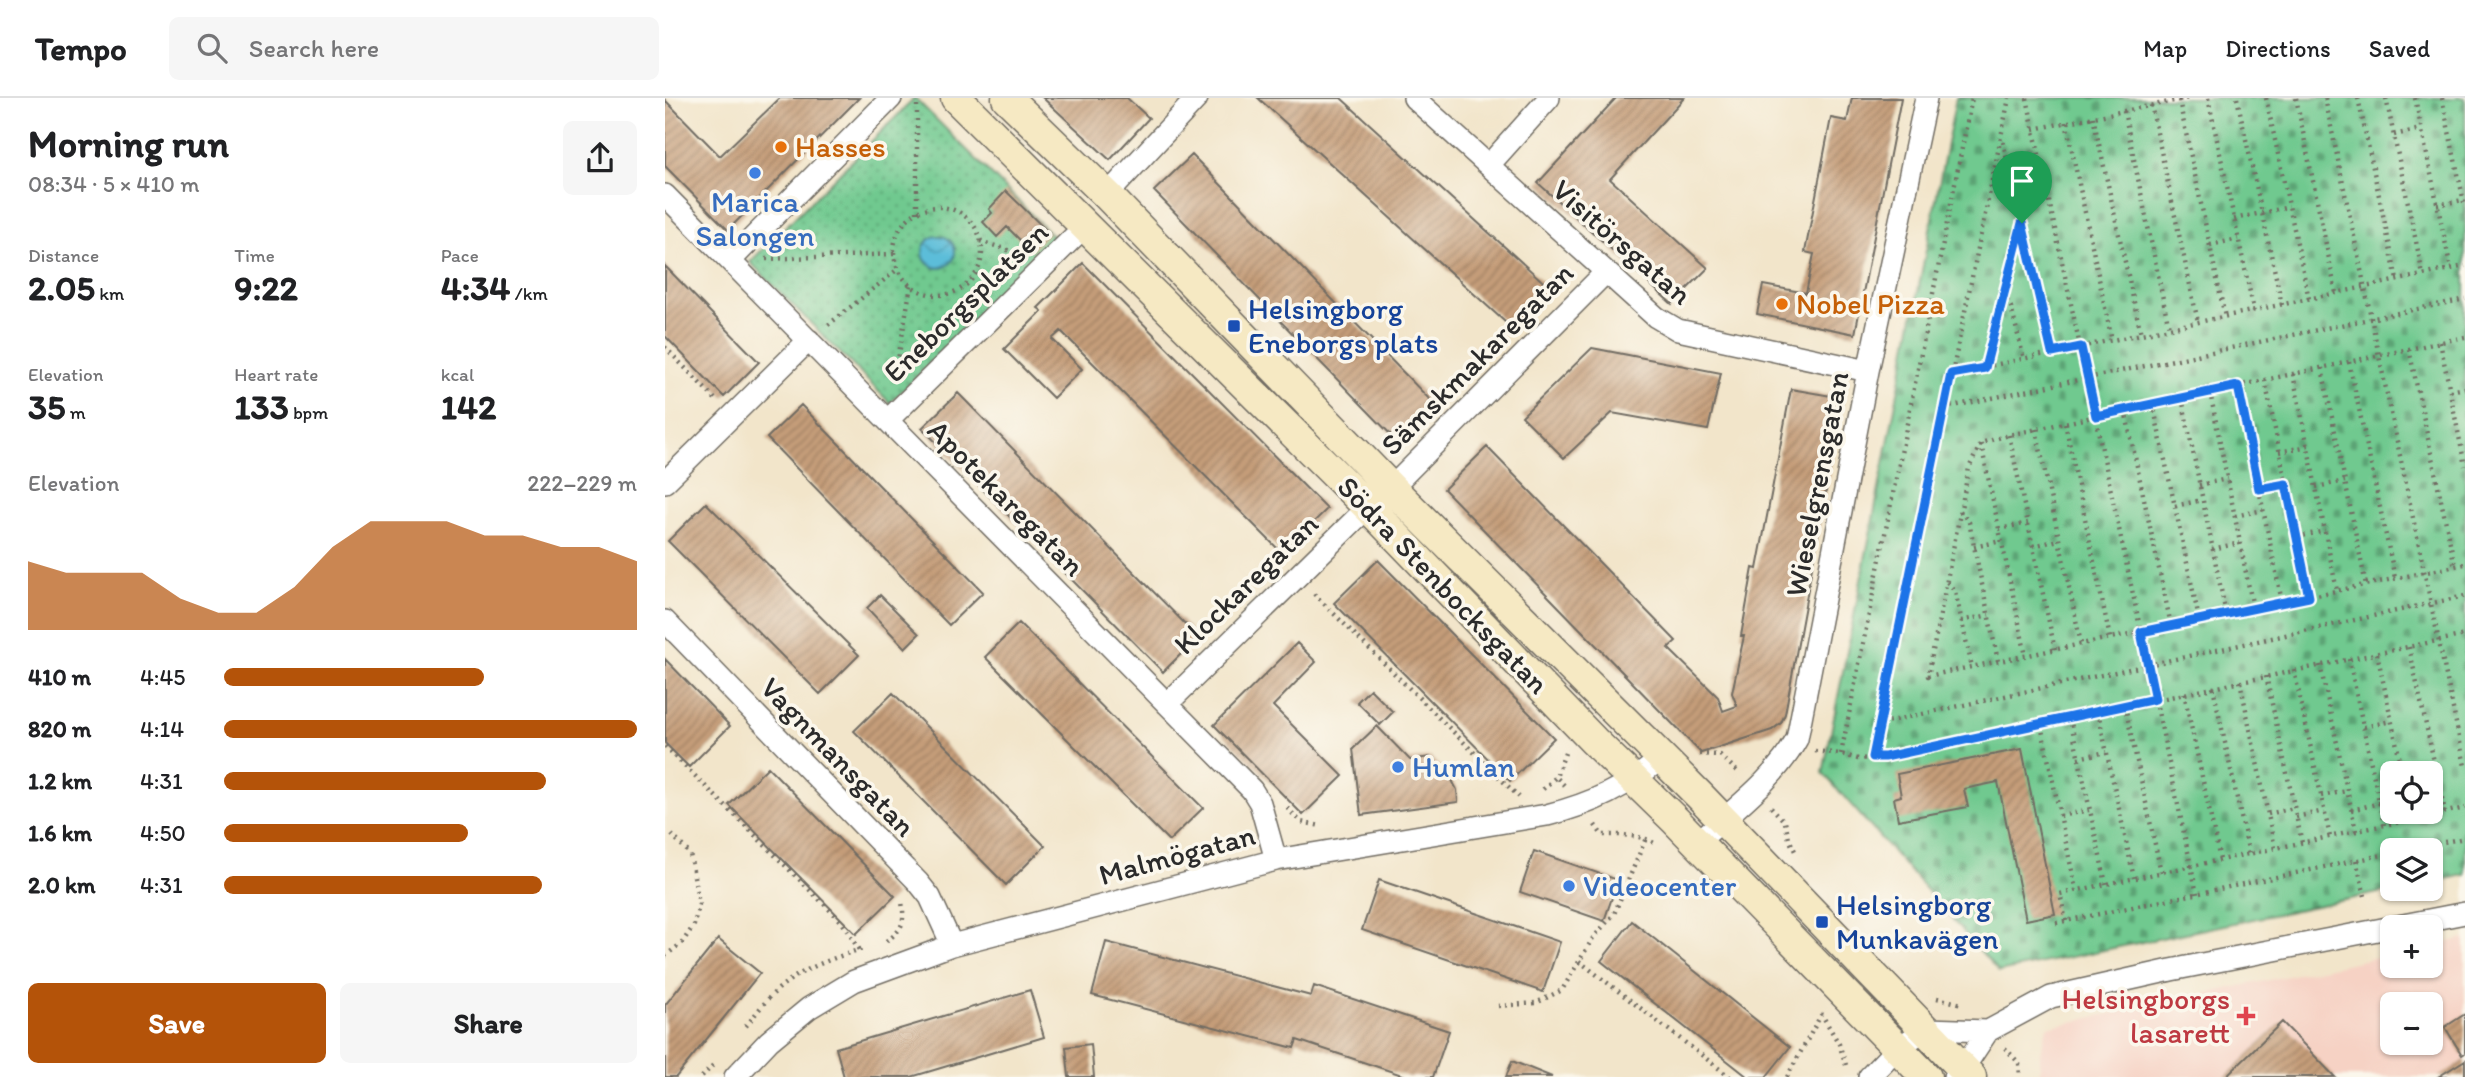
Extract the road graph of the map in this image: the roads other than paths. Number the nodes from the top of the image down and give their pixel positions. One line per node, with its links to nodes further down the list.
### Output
1 (891, 98): 12 (street)
2 (956, 98): 11 (main road, Södra Stenbocksgatan)
3 (1007, 98): 10 (main road, Södra Stenbocksgatan)
4 (1197, 98): 10 (street)
5 (1414, 98): 8 (street, Visitörsgatan)
6 (1549, 98): 8 (street)
7 (1926, 98): 15 (street, Wieselgrensgatan)
8 (1489, 164): 13 (street, Visitörsgatan)
9 (665, 195): 12 (street, Apotekaregatan)
10 (1107, 195): 18 (main road, Södra Stenbocksgatan)
11 (1085, 226): 16 (street, Eneborgsplatsen); 19 (main road, Södra Stenbocksgatan)
12 (731, 260): 14 (street, Apotekaregatan)
13 (1606, 272): 15 (street, Visitörsgatan); 18 (street, Sämskmakaregatan)
14 (809, 340): 16 (street, Apotekaregatan); 17 (street)
15 (1868, 371): 24 (street, Wieselgrensgatan)
16 (888, 420): 21 (street, Apotekaregatan)
17 (665, 482)
18 (1391, 488): 22 (main road, Södra Stenbocksgatan)
19 (1367, 507): 21 (street, Klockaregatan); 23 (main road, Södra Stenbocksgatan)
20 (665, 621): 28 (street, Vagnmansgatan)
21 (1167, 704): 26 (street, Apotekaregatan)
22 (1662, 758): 23 (street, Malmögatan); 24 (main road, Södra Stenbocksgatan)
23 (1634, 780): 25 (main road, Södra Stenbocksgatan); 26 (street, Malmögatan)
24 (1722, 820): 25 (street, Wieselgrensgatan); 29 (main road, Södra Stenbocksgatan)
25 (1697, 843): 31 (main road, Södra Stenbocksgatan)
26 (1276, 860): 28 (street, Malmögatan)
27 (2465, 913): 30 (street)
28 (952, 945): 33 (street, Malmögatan)
29 (1927, 1029): 30 (street); 31 (street); 32 (main road, Södra Stenbocksgatan)
30 (1988, 1031): 32 (street)
31 (1898, 1048): 34 (street); 35 (main road, Södra Stenbocksgatan)
32 (1963, 1074)
33 (735, 1077)
34 (1869, 1077)
35 (1926, 1077)

